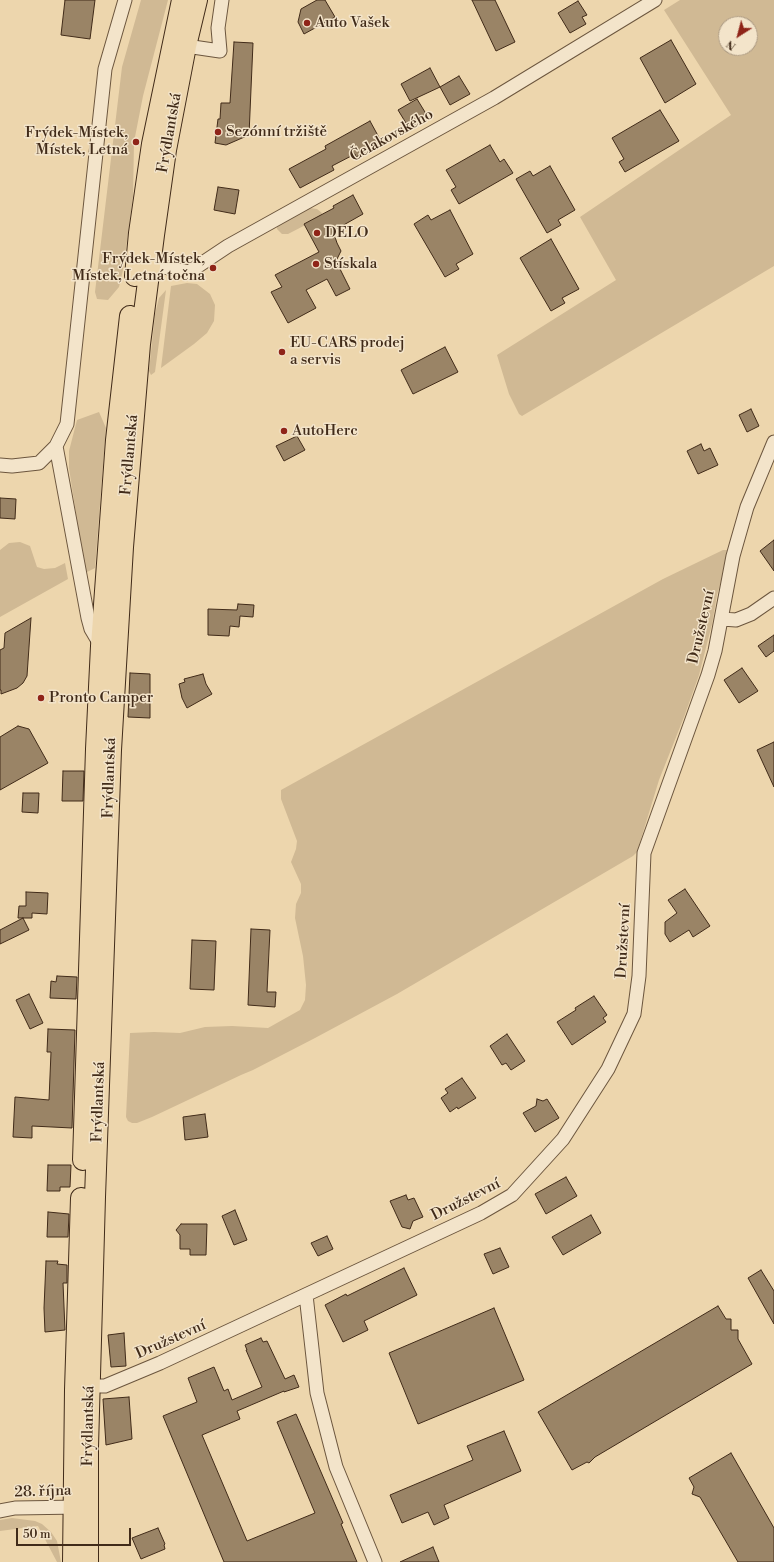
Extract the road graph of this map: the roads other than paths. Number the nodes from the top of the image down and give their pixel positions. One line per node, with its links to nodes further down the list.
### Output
1 (125, 0): 9 (street)
2 (182, 0): 7 (main road, Frýdlantská)
3 (197, 0): 6 (main road, Frýdlantská)
4 (222, 0): 6 (street)
5 (655, 0): 7 (street, Čelakovského)
6 (186, 46): 7 (main road, Frýdlantská)
7 (144, 263): 13 (main road, Frýdlantská); 15 (main road, Frýdlantská)
8 (774, 442): 12 (street, Družstevní)
9 (56, 446): 10 (street); 13 (street)
10 (0, 464)
11 (774, 598): 12 (street)
12 (722, 619): 14 (street, Družstevní)
13 (101, 646): 16 (main road, Frýdlantská)
14 (306, 1295): 15 (street, Družstevní); 20 (street)
15 (90, 1386): 16 (main road, Frýdlantská)
16 (81, 1507): 17 (street, 28. října); 18 (main road, Frýdlantská); 19 (main road, Frýdlantská)
17 (0, 1511)
18 (72, 1562)
19 (88, 1562)
20 (375, 1562)

